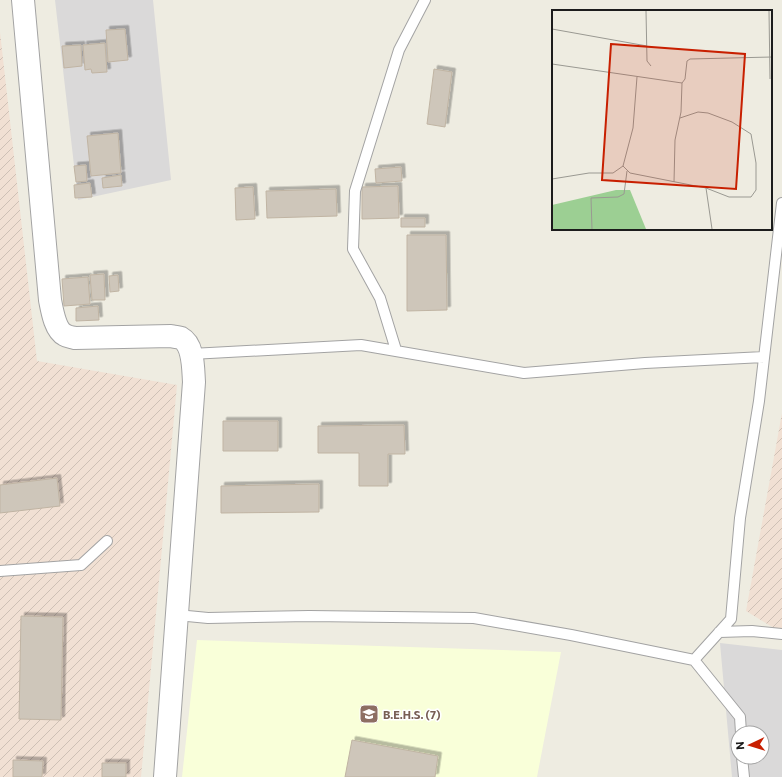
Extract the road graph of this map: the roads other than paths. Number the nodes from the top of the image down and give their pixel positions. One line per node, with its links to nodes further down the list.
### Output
1 (23, 0): 5 (street)
2 (425, 0): 4 (lane)
3 (782, 203): 6 (lane)
4 (396, 350): 5 (lane); 6 (lane)
5 (191, 354): 9 (street)
6 (764, 357): 10 (lane)
7 (107, 541): 8 (lane)
8 (0, 571)
9 (177, 616): 12 (lane); 15 (street)
10 (719, 632): 11 (lane); 12 (lane)
11 (782, 634)
12 (694, 660): 13 (lane)
13 (740, 725)
14 (743, 765): 16 (lane)
15 (165, 777)
16 (744, 777)

